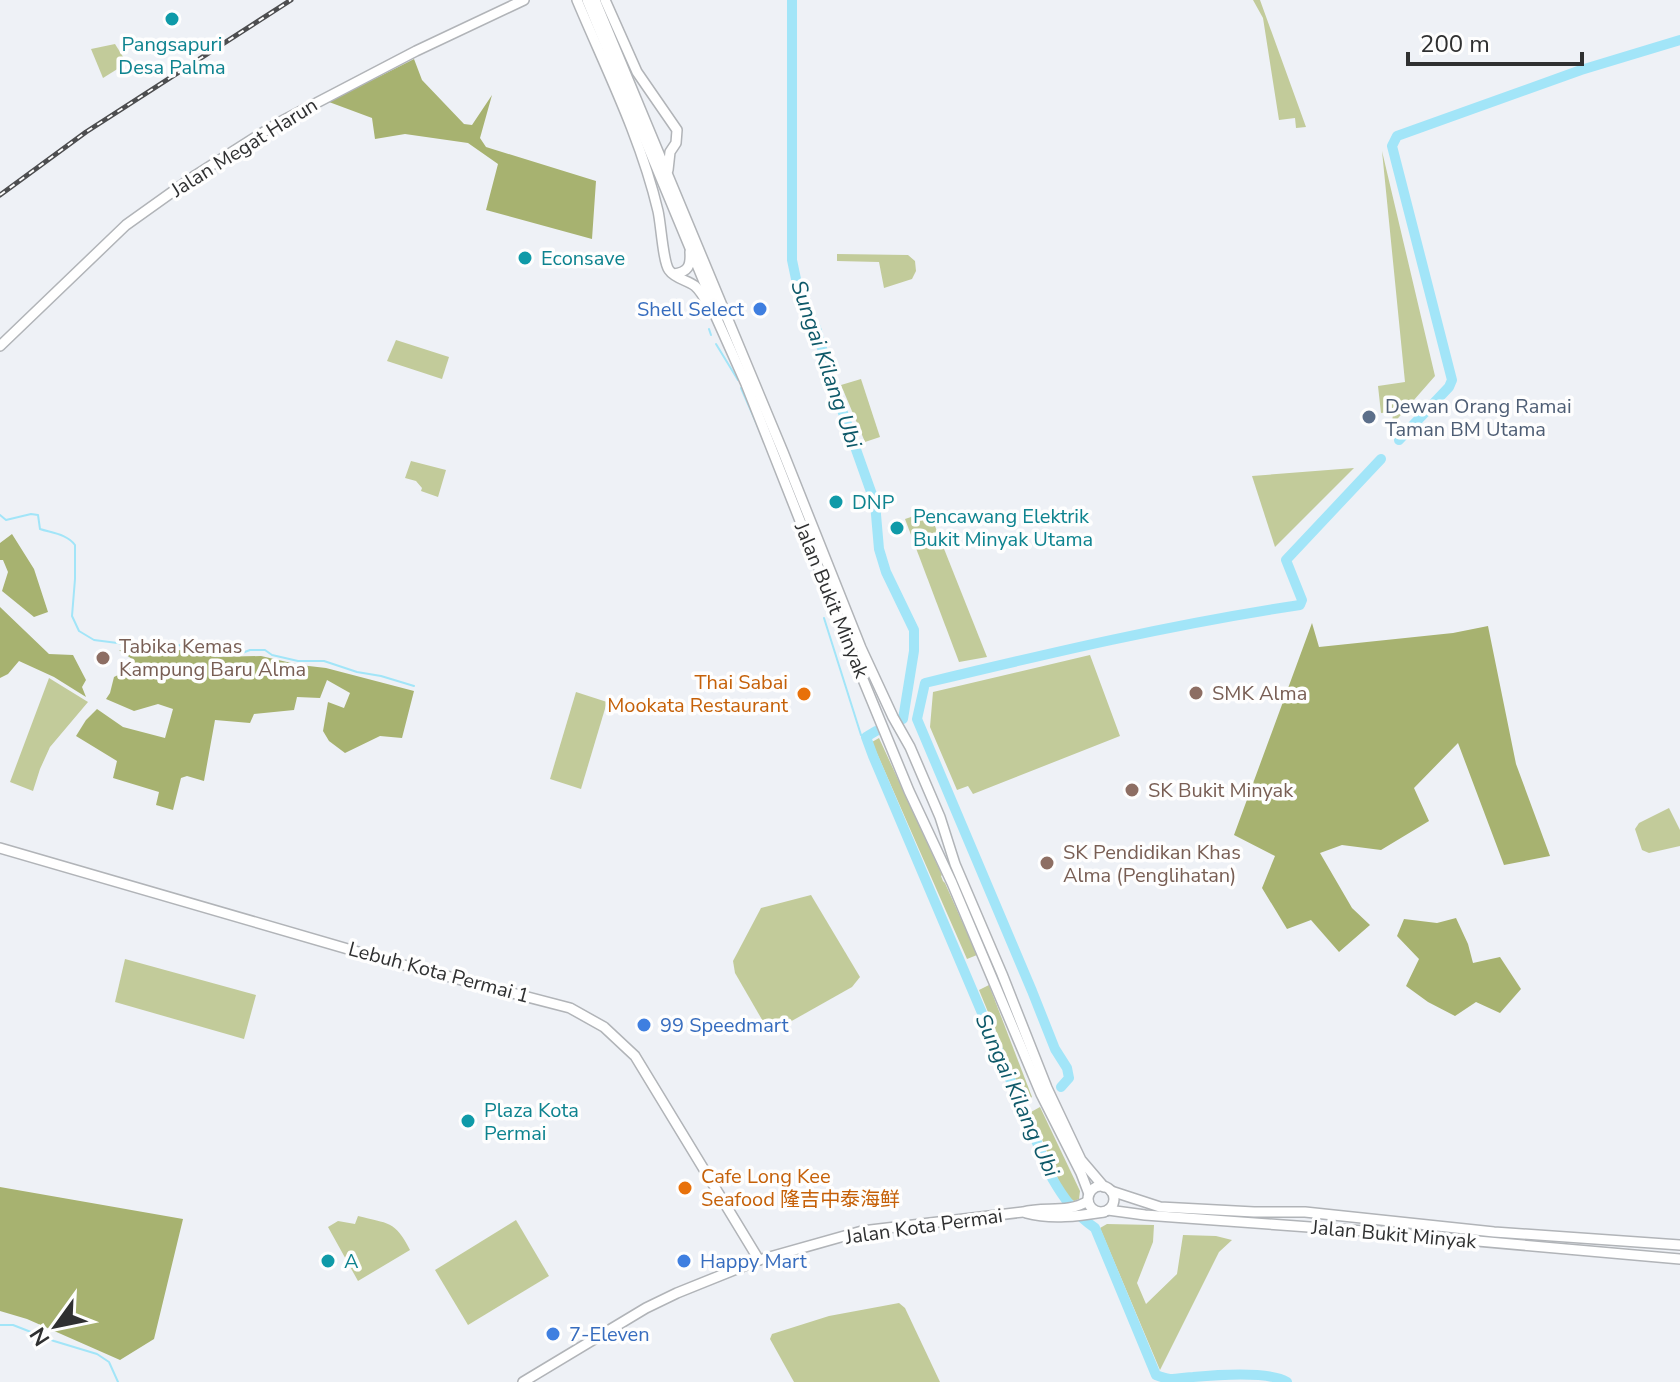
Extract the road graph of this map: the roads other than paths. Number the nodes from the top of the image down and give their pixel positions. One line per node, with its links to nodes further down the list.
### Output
1 (524, 0): 12 (main road, Jalan Megat Harun)
2 (577, 0): 10 (main road)
3 (587, 0): 6 (main road, Jalan Bukit Minyak)
4 (595, 0): 6 (main road, Jalan Bukit Minyak)
5 (605, 0): 7 (main road)
6 (642, 120): 7 (main road); 8 (main road, Jalan Bukit Minyak); 9 (main road, Jalan Bukit Minyak)
7 (678, 136): 8 (main road)
8 (668, 174): 13 (main road, Jalan Bukit Minyak)
9 (690, 247): 10 (main road); 11 (main road, Jalan Bukit Minyak)
10 (674, 274): 11 (main road)
11 (716, 317): 14 (main road, Jalan Bukit Minyak)
12 (0, 346)
13 (893, 717): 14 (main road); 16 (main road, Jalan Bukit Minyak)
14 (881, 721): 15 (main road, Jalan Bukit Minyak)
15 (925, 824): 16 (main road); 19 (main road, Jalan Bukit Minyak)
16 (945, 836): 18 (main road, Jalan Bukit Minyak)
17 (0, 848): 23 (main road, Lebuh Kota Permai 1)
18 (1107, 1189): 19 (main road); 20 (main road); 21 (main road, Jalan Bukit Minyak)
19 (1086, 1204): 20 (main road, Jalan Kota Permai); 23 (main road, Jalan Kota Permai)
20 (1106, 1211): 22 (main road, Jalan Bukit Minyak)
21 (1680, 1245)
22 (1680, 1259)
23 (759, 1260): 24 (main road, Jalan Kota Permai)
24 (523, 1382)

